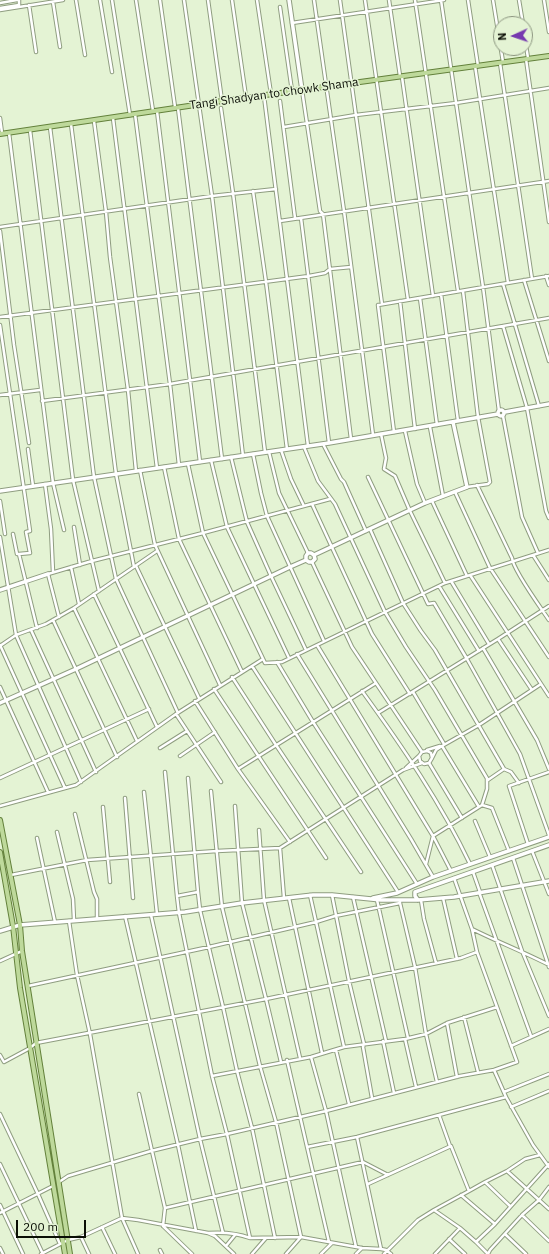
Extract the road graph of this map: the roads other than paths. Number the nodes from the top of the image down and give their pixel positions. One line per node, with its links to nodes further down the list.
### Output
1 (63, 0): 24 (street)
2 (76, 0): 39 (street)
3 (100, 0): 46 (street)
4 (112, 0): 71 (street)
5 (136, 0): 69 (street)
6 (160, 0): 66 (street)
7 (184, 0): 64 (street)
8 (208, 0): 61 (street)
9 (232, 0): 59 (street)
10 (257, 0): 56 (street)
11 (289, 0): 35 (main road)
12 (314, 0): 34 (street)
13 (340, 0): 32 (street)
14 (365, 0): 31 (street)
15 (390, 0): 29 (street)
16 (415, 0): 26 (street)
17 (441, 0): 18 (street); 26 (street); 45 (street)
18 (444, 0)
19 (468, 0): 44 (street)
20 (493, 0): 43 (street)
21 (519, 0): 33 (street)
22 (544, 0): 36 (street)
23 (18, 1): 25 (street); 27 (street); 30 (street)
24 (53, 2): 27 (street); 37 (street)
25 (0, 3)
26 (415, 4): 29 (street); 47 (street)
27 (27, 5): 30 (street); 38 (street)
28 (280, 6): 55 (street)
29 (391, 8): 31 (street); 48 (street)
30 (0, 9)
31 (367, 12): 32 (street); 49 (street)
32 (342, 15): 34 (street); 50 (street)
33 (522, 16)
34 (317, 19): 35 (street); 51 (street)
35 (292, 23): 53 (main road)
36 (549, 32)
37 (60, 47)
38 (36, 52)
39 (85, 55)
40 (527, 56): 42 (street)
41 (549, 56): 42 (main road, Tangi Shadyan to Chowk Shama)
42 (527, 59): 43 (main road, Tangi Shadyan to Chowk Shama); 54 (street)
43 (502, 62): 44 (main road, Tangi Shadyan to Chowk Shama); 57 (street)
44 (477, 66): 45 (main road, Tangi Shadyan to Chowk Shama); 60 (street)
45 (451, 69): 47 (main road, Tangi Shadyan to Chowk Shama); 63 (street)
46 (112, 72)
47 (426, 73): 48 (main road, Tangi Shadyan to Chowk Shama); 65 (street)
48 (401, 77): 49 (main road, Tangi Shadyan to Chowk Shama); 68 (street)
49 (377, 80): 50 (main road, Tangi Shadyan to Chowk Shama); 70 (street)
50 (352, 83): 51 (main road, Tangi Shadyan to Chowk Shama); 72 (street)
51 (327, 87): 53 (main road, Tangi Shadyan to Chowk Shama); 75 (street)
52 (549, 88): 54 (street)
53 (302, 90): 55 (main road, Tangi Shadyan to Chowk Shama); 78 (street)
54 (530, 90): 57 (street); 85 (street)
55 (292, 91): 56 (main road, Tangi Shadyan to Chowk Shama)
56 (272, 94): 58 (main road, Tangi Shadyan to Chowk Shama)
57 (505, 94): 60 (street); 86 (street)
58 (264, 95): 59 (main road, Tangi Shadyan to Chowk Shama); 87 (street)
59 (246, 98): 61 (main road, Tangi Shadyan to Chowk Shama)
60 (480, 100): 63 (street); 88 (street)
61 (222, 101): 64 (main road, Tangi Shadyan to Chowk Shama)
62 (280, 101): 80 (street)
63 (456, 103): 65 (street); 90 (street)
64 (200, 104): 66 (main road, Tangi Shadyan to Chowk Shama); 92 (street)
65 (431, 106): 68 (street); 93 (street)
66 (177, 108): 69 (main road, Tangi Shadyan to Chowk Shama); 94 (street)
67 (221, 108): 91 (street)
68 (407, 108): 70 (street); 95 (street)
69 (155, 111): 71 (main road, Tangi Shadyan to Chowk Shama); 96 (street)
70 (381, 113): 72 (street); 97 (street)
71 (132, 114): 73 (main road, Tangi Shadyan to Chowk Shama); 98 (street)
72 (356, 115): 75 (street); 99 (street)
73 (113, 117): 76 (main road, Tangi Shadyan to Chowk Shama); 100 (street)
74 (0, 118): 83 (street)
75 (331, 119): 78 (street); 101 (street)
76 (94, 120): 77 (main road, Tangi Shadyan to Chowk Shama); 102 (street)
77 (71, 123): 79 (main road, Tangi Shadyan to Chowk Shama); 104 (street)
78 (308, 123): 80 (street); 103 (street)
79 (50, 126): 81 (main road, Tangi Shadyan to Chowk Shama); 105 (street)
80 (284, 127): 106 (street)
81 (30, 129): 82 (main road, Tangi Shadyan to Chowk Shama); 108 (street)
82 (9, 132): 83 (main road, Tangi Shadyan to Chowk Shama); 111 (street)
83 (1, 134)
84 (549, 181): 85 (street)
85 (543, 182): 86 (street); 110 (street)
86 (518, 185): 88 (street); 119 (street)
87 (276, 189): 89 (street); 109 (street)
88 (494, 189): 90 (street); 122 (street)
89 (253, 191): 91 (street); 121 (street)
90 (469, 192): 93 (street); 126 (street)
91 (233, 193): 92 (street); 124 (street)
92 (212, 196): 94 (street); 127 (street)
93 (444, 196): 95 (street); 129 (street)
94 (190, 200): 96 (street); 128 (street)
95 (419, 200): 97 (street); 134 (street)
96 (168, 203): 98 (street); 131 (street)
97 (394, 204): 99 (street); 137 (street)
98 (146, 206): 100 (street); 133 (street)
99 (369, 208): 101 (street); 140 (street)
100 (124, 209): 102 (street); 136 (street)
101 (344, 211): 103 (street); 114 (street)
102 (106, 212): 104 (street); 139 (street)
103 (323, 214): 107 (street); 115 (street)
104 (83, 215): 105 (street); 141 (street)
105 (62, 218): 108 (street); 142 (street)
106 (295, 218): 107 (street); 109 (street)
107 (301, 218): 116 (street)
108 (41, 221): 111 (street); 143 (street)
109 (280, 221): 118 (street)
110 (549, 222)
111 (20, 224): 112 (street); 144 (street)
112 (0, 226)
113 (0, 231): 145 (street)
114 (351, 267): 115 (street); 158 (street)
115 (330, 269): 116 (street); 159 (street)
116 (309, 276): 118 (street); 160 (street)
117 (548, 276): 119 (street); 125 (street)
118 (287, 279): 121 (street); 162 (street)
119 (532, 279): 120 (street)
120 (524, 280): 122 (street); 148 (street)
121 (266, 282): 124 (street); 163 (street)
122 (508, 283): 123 (street)
123 (504, 284): 126 (street); 149 (street)
124 (245, 285): 127 (street); 164 (street)
125 (549, 285)
126 (484, 287): 130 (street); 152 (street)
127 (223, 288): 128 (street); 165 (street)
128 (201, 291): 131 (street); 166 (street)
129 (458, 291): 130 (street); 132 (street)
130 (462, 291): 153 (street)
131 (180, 293): 133 (street); 167 (street)
132 (441, 294): 134 (street); 154 (street)
133 (158, 296): 136 (street); 168 (street)
134 (433, 296): 135 (street)
135 (420, 298): 137 (street); 155 (street)
136 (137, 299): 139 (street); 169 (street)
137 (408, 300): 138 (street)
138 (400, 301): 140 (street); 156 (street)
139 (116, 302): 141 (street); 171 (street)
140 (382, 304): 157 (street)
141 (94, 305): 142 (street); 174 (street)
142 (73, 308): 143 (street); 176 (street)
143 (52, 310): 144 (street); 177 (street)
144 (31, 313): 145 (street); 170 (street)
145 (11, 316): 146 (street); 172 (street)
146 (0, 317)
147 (549, 318): 148 (street)
148 (536, 320): 149 (street); 161 (street)
149 (515, 324): 151 (street); 180 (street)
150 (0, 325): 173 (street)
151 (503, 326): 152 (street); 181 (street)
152 (489, 329): 153 (street); 182 (street)
153 (468, 333): 154 (street); 184 (street)
154 (447, 337): 155 (street); 185 (street)
155 (426, 340): 156 (street); 186 (street)
156 (405, 344): 157 (street); 188 (street)
157 (383, 348): 158 (street); 190 (street)
158 (361, 351): 159 (street); 192 (street)
159 (340, 355): 160 (street); 193 (street)
160 (318, 359): 162 (street); 195 (street)
161 (549, 361)
162 (297, 362): 163 (street); 197 (street)
163 (276, 366): 164 (street); 199 (street)
164 (255, 370): 165 (street); 201 (street)
165 (234, 373): 166 (street); 203 (street)
166 (212, 377): 167 (street); 205 (street)
167 (190, 381): 168 (street); 207 (street)
168 (170, 384): 169 (street); 209 (street)
169 (148, 387): 171 (street); 211 (street)
170 (40, 390): 172 (street); 178 (street)
171 (128, 390): 174 (street); 212 (street)
172 (22, 392): 173 (street); 194 (street)
173 (11, 393): 175 (street); 221 (street)
174 (105, 393): 176 (street); 213 (street)
175 (0, 395)
176 (84, 396): 177 (street); 214 (street)
177 (63, 398): 178 (street); 216 (street)
178 (42, 401): 217 (street)
179 (549, 404): 180 (main road)
180 (539, 406): 181 (main road)
181 (527, 408): 183 (main road); 235 (street)
182 (499, 412): 183 (main road); 184 (main road)
183 (504, 414): 254 (street)
184 (478, 417): 185 (main road); 219 (street)
185 (455, 422): 186 (main road); 222 (main road)
186 (437, 426): 187 (main road)
187 (430, 427): 188 (main road); 225 (street)
188 (415, 429): 189 (main road)
189 (405, 431): 190 (main road); 229 (street)
190 (394, 433): 191 (main road)
191 (381, 434): 192 (main road); 233 (street)
192 (373, 435): 193 (main road)
193 (351, 439): 195 (main road)
194 (29, 442)
195 (329, 443): 196 (main road)
196 (323, 444): 197 (main road); 241 (street)
197 (306, 446): 199 (main road); 226 (street)
198 (28, 449): 220 (street)
199 (287, 449): 200 (main road)
200 (281, 450): 201 (main road); 231 (street)
201 (267, 452): 202 (main road); 232 (street)
202 (253, 454): 203 (main road); 234 (street)
203 (244, 456): 204 (main road)
204 (231, 457): 205 (main road); 237 (street)
205 (222, 459): 206 (main road)
206 (211, 460): 207 (main road); 239 (street)
207 (200, 462): 208 (main road)
208 (188, 464): 209 (main road); 242 (street)
209 (178, 465): 210 (main road)
210 (164, 467): 211 (main road); 247 (street)
211 (157, 468): 212 (main road)
212 (138, 471): 213 (main road); 248 (street)
213 (116, 474): 214 (main road); 251 (street)
214 (94, 477): 216 (main road); 258 (street)
215 (368, 477): 236 (street)
216 (74, 480): 217 (main road); 260 (street)
217 (53, 483): 218 (main road); 240 (street)
218 (45, 484): 220 (main road); 268 (street)
219 (477, 485): 222 (street); 262 (street)
220 (32, 486): 221 (main road)
221 (23, 487): 223 (main road); 255 (street)
222 (467, 487): 224 (main road)
223 (0, 491)
224 (455, 492): 225 (main road); 267 (street)
225 (443, 496): 228 (main road)
226 (330, 499): 230 (street); 246 (street)
227 (0, 501): 243 (street)
228 (432, 501): 229 (main road); 272 (street)
229 (425, 503): 233 (main road)
230 (312, 504): 231 (street); 249 (street)
231 (304, 506): 232 (street)
232 (288, 510): 234 (street); 253 (street)
233 (410, 511): 236 (main road); 277 (street)
234 (267, 516): 237 (street); 266 (street)
235 (549, 518)
236 (388, 521): 241 (main road); 283 (street)
237 (247, 522): 239 (street); 271 (street)
238 (74, 527): 263 (street)
239 (227, 527): 242 (street); 278 (street)
240 (64, 530)
241 (368, 530): 246 (main road); 286 (street)
242 (203, 533): 247 (street); 285 (street)
243 (6, 534)
244 (13, 534): 255 (street)
245 (0, 537): 280 (street)
246 (351, 538): 249 (main road); 292 (street)
247 (179, 539): 248 (street); 288 (street)
248 (155, 545): 251 (street); 252 (street)
249 (331, 547): 256 (main road); 297 (street)
250 (549, 550): 254 (street)
251 (131, 551): 258 (street); 264 (street)
252 (157, 551): 264 (street); 293 (street)
253 (308, 553): 256 (main road); 259 (main road)
254 (538, 553): 257 (street)
255 (20, 554): 275 (street)
256 (314, 555): 261 (main road)
257 (533, 555): 262 (street); 274 (street)
258 (111, 556): 260 (street); 273 (street)
259 (306, 560): 261 (main road); 266 (main road)
260 (92, 561): 263 (street); 282 (street)
261 (312, 562): 302 (street)
262 (513, 562): 267 (street); 291 (street)
263 (80, 564): 265 (street)
264 (135, 566): 273 (street); 299 (street)
265 (71, 567): 268 (street); 287 (street)
266 (290, 567): 271 (main road); 307 (street)
267 (490, 568): 270 (street); 298 (street)
268 (54, 572): 269 (street)
269 (48, 574): 275 (main road); 294 (street)
270 (470, 575): 272 (street); 303 (street)
271 (271, 576): 278 (main road); 313 (street)
272 (467, 576): 276 (street)
273 (116, 579): 282 (street); 305 (street)
274 (549, 580)
275 (25, 581): 280 (main road); 300 (street)
276 (451, 581): 277 (street); 308 (street)
277 (445, 583): 279 (street)
278 (254, 584): 285 (main road); 318 (street)
279 (439, 586): 283 (street); 314 (street)
280 (8, 587): 281 (main road); 304 (street)
281 (0, 590)
282 (99, 591): 284 (street)
283 (423, 593): 286 (street); 320 (street)
284 (94, 594): 287 (street); 311 (street)
285 (232, 595): 288 (main road); 319 (street)
286 (403, 603): 292 (street); 324 (street)
287 (79, 604): 290 (street)
288 (210, 604): 293 (main road); 325 (street)
289 (549, 606): 291 (street)
290 (74, 608): 294 (street); 317 (street)
291 (542, 610): 296 (street); 298 (street)
292 (385, 612): 297 (street); 328 (street)
293 (188, 615): 299 (main road); 331 (street)
294 (59, 617): 295 (street)
295 (53, 620): 300 (street); 323 (street)
296 (549, 620)
297 (366, 621): 302 (street); 339 (street)
298 (525, 622): 303 (street); 316 (street)
299 (164, 626): 305 (main road); 341 (street)
300 (37, 628): 301 (street)
301 (31, 630): 304 (street); 327 (street)
302 (345, 632): 307 (street); 329 (street)
303 (507, 633): 306 (street); 330 (street)
304 (16, 635): 310 (street); 332 (street)
305 (142, 637): 311 (main road); 350 (street)
306 (498, 639): 308 (street); 335 (street)
307 (324, 641): 309 (street)
308 (489, 644): 312 (street)
309 (317, 645): 313 (street); 342 (street)
310 (0, 646): 338 (street)
311 (119, 648): 317 (main road); 348 (street)
312 (483, 648): 314 (street); 345 (street)
313 (306, 650): 315 (street)
314 (479, 651): 320 (street)
315 (297, 654): 318 (street); 349 (street)
316 (549, 657)
317 (97, 658): 323 (main road); 353 (street)
318 (289, 658): 321 (street)
319 (263, 659): 321 (street); 322 (street)
320 (467, 659): 324 (street); 352 (street)
321 (276, 662): 354 (street)
322 (252, 666): 325 (street); 360 (street)
323 (76, 669): 327 (main road); 357 (street)
324 (448, 671): 328 (street); 355 (street)
325 (242, 672): 326 (street)
326 (232, 677): 331 (street); 365 (street)
327 (54, 679): 332 (main road); 362 (street)
328 (429, 682): 337 (street); 361 (street)
329 (376, 683): 336 (street); 347 (street)
330 (541, 684): 335 (street); 340 (street)
331 (220, 685): 334 (street)
332 (38, 686): 338 (main road); 367 (street)
333 (0, 687): 343 (street)
334 (214, 689): 341 (street); 375 (street)
335 (532, 690): 345 (street)
336 (362, 691): 342 (street); 351 (street)
337 (413, 692): 339 (street); 366 (street)
338 (22, 694): 343 (main road); 371 (street)
339 (410, 694): 347 (street)
340 (549, 696)
341 (199, 698): 344 (street)
342 (350, 699): 349 (street); 388 (street)
343 (6, 700): 346 (main road); 377 (street)
344 (195, 701): 350 (street); 359 (street)
345 (514, 702): 352 (street); 385 (street)
346 (0, 703)
347 (391, 705): 351 (street); 370 (street)
348 (149, 709): 353 (street); 356 (street)
349 (332, 710): 354 (street); 396 (street)
350 (177, 713): 356 (street); 358 (street)
351 (378, 713): 378 (street)
352 (497, 713): 355 (street); 392 (street)
353 (127, 720): 357 (street); 363 (street)
354 (313, 722): 360 (street); 401 (street)
355 (479, 725): 361 (street); 383 (street)
356 (157, 727): 363 (street)
357 (104, 730): 362 (street); 374 (street)
358 (187, 731): 364 (street); 368 (street)
359 (215, 732): 364 (street); 382 (street)
360 (295, 733): 365 (street); 407 (street)
361 (461, 735): 366 (street); 391 (street)
362 (82, 741): 367 (street); 386 (street)
363 (137, 741): 374 (street)
364 (196, 745): 372 (street); 394 (street)
365 (276, 745): 375 (street); 410 (street)
366 (443, 745): 369 (street); 376 (street); 405 (street)
367 (66, 748): 371 (street); 393 (street)
368 (160, 748)
369 (426, 751): 370 (street); 376 (street)
370 (422, 752): 373 (street)
371 (50, 755): 377 (street); 397 (street)
372 (180, 756)
373 (419, 756): 378 (street); 379 (street)
374 (117, 757): 386 (street)
375 (257, 757): 382 (street); 415 (street)
376 (432, 758): 380 (street)
377 (34, 762): 389 (street); 400 (street)
378 (412, 762): 381 (street); 384 (street)
379 (422, 763): 380 (street); 381 (street)
380 (429, 763): 409 (street)
381 (414, 765): 384 (street); 413 (street)
382 (238, 768): 420 (street)
383 (504, 769): 391 (street); 395 (street)
384 (403, 770): 388 (street)
385 (549, 770): 392 (street)
386 (96, 772): 393 (street)
387 (165, 772): 431 (street)
388 (396, 775): 396 (street); 417 (street)
389 (0, 778)
390 (188, 778): 430 (street)
391 (488, 779): 405 (street)
392 (529, 780): 395 (street); 418 (street)
393 (81, 782): 397 (street)
394 (221, 782)
395 (519, 783): 421 (street)
396 (379, 786): 401 (street); 439 (street)
397 (65, 788): 400 (street)
398 (211, 791): 426 (street)
399 (144, 792): 432 (street)
400 (48, 793): 403 (street)
401 (361, 797): 407 (street); 452 (street)
402 (124, 798): 433 (street)
403 (0, 806)
404 (235, 806): 424 (street)
405 (481, 806): 409 (street); 427 (street)
406 (103, 807): 437 (street)
407 (343, 808): 410 (street); 456 (street)
408 (75, 814): 438 (street)
409 (462, 818): 413 (street)
410 (325, 819): 415 (street); 445 (street)
411 (0, 820): 447 (main road)
412 (475, 820): 434 (street)
413 (451, 826): 417 (street); 440 (street)
414 (259, 830): 425 (street)
415 (307, 830): 420 (street); 435 (street)
416 (57, 832): 441 (street)
417 (433, 836): 439 (street); 444 (street)
418 (549, 836): 421 (main road)
419 (37, 838): 443 (street)
420 (290, 842): 423 (street)
421 (528, 844): 427 (main road)
422 (549, 845): 428 (main road)
423 (280, 848): 425 (street); 466 (street)
424 (238, 850): 425 (street); 426 (street); 473 (street)
425 (260, 850): 470 (street)
426 (217, 851): 430 (street); 475 (street)
427 (509, 851): 434 (main road)
428 (532, 851): 436 (main road); 450 (street)
429 (0, 852): 488 (main road)
430 (195, 853): 431 (street); 455 (street)
431 (174, 854): 432 (street); 461 (street)
432 (151, 856): 433 (street); 479 (street)
433 (130, 857): 437 (street); 465 (street)
434 (490, 857): 440 (main road)
435 (326, 858)
436 (513, 858): 442 (main road); 453 (street)
437 (108, 859): 438 (street); 451 (street)
438 (87, 860): 441 (street); 483 (street)
439 (426, 864): 448 (street)
440 (470, 864): 444 (main road)
441 (65, 865): 443 (street); 484 (street)
442 (492, 865): 446 (main road); 454 (street)
443 (44, 869): 447 (street); 485 (street)
444 (451, 871): 448 (main road)
445 (361, 872)
446 (472, 872): 449 (main road); 457 (street)
447 (11, 875): 487 (main road)
448 (433, 877): 452 (main road)
449 (454, 878): 462 (street); 471 (main road)
450 (547, 881): 453 (main road); 458 (street)
451 (110, 882)
452 (417, 884): 456 (main road)
453 (523, 884): 454 (main road); 507 (street)
454 (500, 888): 457 (main road); 499 (street)
455 (198, 892): 461 (street); 476 (street)
456 (398, 892): 468 (main road)
457 (480, 892): 462 (main road); 494 (street)
458 (549, 894)
459 (310, 895): 460 (main road); 463 (main road); 486 (street)
460 (332, 895): 464 (main road); 482 (street)
461 (177, 896): 477 (street)
462 (460, 896): 467 (main road); 490 (street)
463 (289, 897): 466 (main road); 489 (street)
464 (352, 897): 468 (main road); 478 (street)
465 (134, 898)
466 (284, 898): 470 (main road)
467 (443, 898): 471 (main road); 503 (street)
468 (369, 899): 469 (main road)
469 (377, 899): 472 (main road); 474 (street)
470 (264, 900): 473 (main road); 492 (street)
471 (419, 900): 472 (main road); 506 (street)
472 (400, 902): 474 (street); 508 (street)
473 (242, 903): 475 (main road); 493 (street)
474 (378, 906): 478 (street); 509 (street)
475 (222, 907): 476 (main road); 495 (street)
476 (200, 910): 477 (main road); 496 (street)
477 (179, 912): 479 (main road); 498 (street)
478 (356, 912): 482 (street); 511 (street)
479 (157, 914): 480 (main road)
480 (151, 915): 481 (main road); 502 (street)
481 (125, 916): 483 (main road); 505 (street)
482 (335, 916): 486 (street); 512 (street)
483 (97, 918): 484 (main road)
484 (72, 921): 485 (main road); 510 (street)
485 (55, 922): 487 (main road)
486 (316, 922): 489 (street); 513 (street)
487 (20, 925): 488 (main road); 497 (main road)
488 (13, 926): 491 (main road); 501 (main road)
489 (294, 927): 492 (street); 515 (street)
490 (472, 929): 494 (street); 500 (street)
491 (0, 930)
492 (272, 932): 493 (street); 516 (street)
493 (250, 937): 495 (street); 517 (street)
494 (496, 941): 499 (street); 530 (street)
495 (231, 942): 496 (street); 518 (street)
496 (209, 947): 498 (street); 519 (street)
497 (22, 951): 501 (street); 514 (main road)
498 (187, 951): 502 (street); 521 (street)
499 (522, 951): 507 (street); 522 (street)
500 (477, 952): 503 (street); 520 (street)
501 (16, 953): 504 (street); 537 (main road)
502 (160, 957): 505 (street); 523 (street)
503 (457, 958): 506 (street)
504 (0, 961)
505 (135, 962): 510 (street); 525 (street)
506 (436, 963): 508 (street)
507 (549, 966)
508 (415, 967): 509 (street); 529 (street)
509 (393, 971): 511 (street); 531 (street)
510 (77, 975): 514 (street); 528 (street)
511 (371, 977): 512 (street); 532 (street)
512 (349, 981): 513 (street); 534 (street)
513 (330, 985): 515 (street); 536 (street)
514 (27, 986): 533 (main road)
515 (308, 990): 516 (street); 539 (street)
516 (286, 994): 517 (street); 542 (street)
517 (266, 999): 518 (street); 544 (street)
518 (244, 1003): 519 (street); 545 (street)
519 (223, 1007): 521 (street); 547 (street)
520 (497, 1007): 524 (street); 535 (street)
521 (199, 1012): 523 (street); 550 (street)
522 (549, 1016)
523 (174, 1017): 525 (street); 570 (street)
524 (464, 1017): 526 (street); 548 (street)
525 (149, 1022): 528 (street); 572 (street)
526 (447, 1023): 529 (street); 551 (street)
527 (549, 1029): 530 (street)
528 (90, 1034): 533 (street); 578 (street)
529 (426, 1034): 531 (street); 552 (street)
530 (531, 1036): 535 (street)
531 (406, 1039): 532 (street); 553 (street)
532 (385, 1041): 534 (street); 556 (street)
533 (36, 1044): 537 (street); 587 (main road)
534 (364, 1044): 536 (street); 559 (street)
535 (511, 1046): 546 (street)
536 (344, 1047): 538 (street)
537 (30, 1048): 540 (street); 590 (main road)
538 (336, 1050): 539 (street); 560 (street)
539 (322, 1053): 541 (street)
540 (0, 1055)
541 (312, 1057): 542 (street); 562 (street)
542 (300, 1058): 543 (street)
543 (287, 1060): 544 (street); 565 (street)
544 (281, 1062): 545 (street)
545 (260, 1066): 547 (street); 566 (street)
546 (494, 1070): 548 (street); 555 (street)
547 (237, 1071): 550 (street); 567 (street)
548 (478, 1072): 551 (street)
549 (549, 1074): 555 (street)
550 (212, 1076): 568 (street)
551 (457, 1076): 552 (street)
552 (437, 1082): 553 (street)
553 (416, 1087): 556 (street)
554 (549, 1091): 561 (street)
555 (504, 1092): 558 (street)
556 (394, 1093): 559 (street)
557 (139, 1094): 575 (street)
558 (506, 1097): 561 (street); 564 (street)
559 (372, 1098): 560 (street)
560 (349, 1104): 562 (street)
561 (511, 1107): 576 (street)
562 (326, 1111): 565 (street); 571 (street)
563 (0, 1114): 595 (street)
564 (439, 1115): 569 (street); 573 (street)
565 (301, 1116): 566 (street); 574 (street)
566 (276, 1122): 567 (street); 585 (street)
567 (252, 1128): 568 (street); 589 (street)
568 (227, 1134): 570 (street); 593 (street)
569 (357, 1137): 571 (street); 577 (street)
570 (200, 1139): 572 (street); 597 (street)
571 (332, 1142): 574 (street); 581 (street)
572 (178, 1145): 575 (street); 599 (street)
573 (450, 1146): 584 (street); 594 (street)
574 (307, 1147): 583 (street)
575 (151, 1151): 578 (street); 603 (street)
576 (540, 1155): 580 (street); 582 (street)
577 (363, 1162): 581 (street); 584 (street); 588 (street)
578 (112, 1163): 587 (street); 608 (street)
579 (0, 1164): 600 (street)
580 (548, 1166): 592 (street)
581 (338, 1168): 583 (street); 630 (street)
582 (507, 1171): 586 (street); 592 (street)
583 (313, 1174): 585 (street); 626 (street)
584 (388, 1175): 588 (street)
585 (288, 1179): 589 (street); 619 (street)
586 (485, 1182): 594 (street); 602 (street)
587 (58, 1183): 590 (street); 624 (main road)
588 (368, 1184): 633 (street)
589 (264, 1185): 593 (street); 622 (street)
590 (53, 1186): 595 (street); 628 (main road)
591 (549, 1187): 598 (street)
592 (527, 1189): 598 (street); 602 (street)
593 (239, 1190): 597 (street); 620 (street)
594 (469, 1191): 596 (street)
595 (38, 1194): 600 (street); 628 (street)
596 (461, 1195): 605 (street); 609 (street)
597 (215, 1196): 599 (street); 615 (street)
598 (539, 1200): 604 (street); 607 (street)
599 (190, 1202): 603 (street); 613 (street)
600 (19, 1204): 606 (street); 638 (street)
601 (0, 1205): 606 (street)
602 (510, 1206): 609 (street)
603 (165, 1208): 610 (street)
604 (549, 1209)
605 (434, 1210): 612 (street); 635 (street)
606 (2, 1212): 637 (street)
607 (522, 1215): 617 (street); 625 (street)
608 (122, 1218): 610 (street); 611 (street); 643 (street)
609 (495, 1224): 627 (street)
610 (163, 1226): 613 (street); 645 (street)
611 (102, 1227): 618 (street); 642 (street)
612 (460, 1228): 623 (street); 627 (street)
613 (196, 1231): 614 (street)
614 (208, 1233): 615 (street); 629 (street)
615 (223, 1233): 616 (street)
616 (235, 1234): 620 (street); 629 (street)
617 (505, 1234): 655 (street); 656 (street)
618 (81, 1237): 624 (street); 641 (street)
619 (301, 1237): 622 (street); 626 (street); 648 (street)
620 (250, 1238): 621 (street)
621 (266, 1238): 622 (street); 647 (street)
622 (275, 1238)
623 (449, 1239): 653 (street); 654 (street)
624 (68, 1240): 628 (street); 640 (main road)
625 (549, 1241)
626 (330, 1242): 630 (street); 649 (street)
627 (476, 1242): 655 (street)
628 (61, 1244): 638 (street); 639 (main road)
629 (226, 1246): 646 (street)
630 (356, 1247): 632 (street)
631 (0, 1248): 636 (street)
632 (362, 1248): 633 (street); 650 (street)
633 (381, 1248): 635 (street)
634 (160, 1250): 644 (street)
635 (386, 1250): 651 (street); 652 (street)
636 (3, 1254)
637 (23, 1254)
638 (42, 1254)
639 (65, 1254)
640 (70, 1254)
641 (89, 1254)
642 (115, 1254)
643 (138, 1254)
644 (162, 1254)
645 (192, 1254)
646 (234, 1254)
647 (252, 1254)
648 (286, 1254)
649 (321, 1254)
650 (356, 1254)
651 (384, 1254)
652 (391, 1254)
653 (435, 1254)
654 (465, 1254)
655 (488, 1254)
656 (526, 1254)

